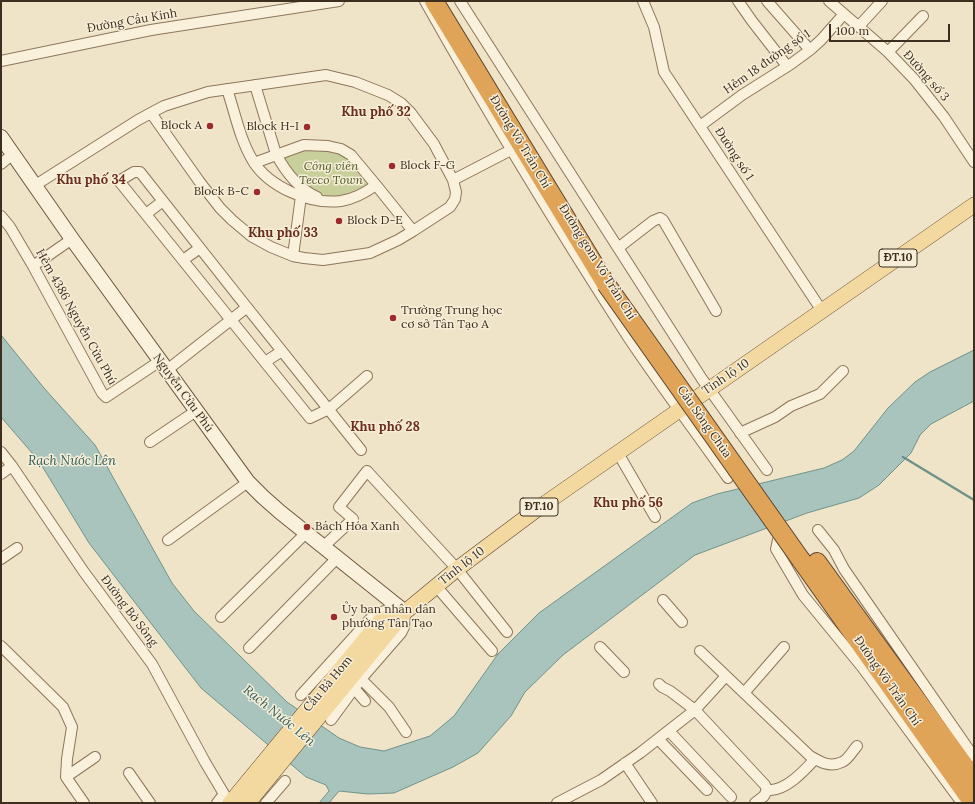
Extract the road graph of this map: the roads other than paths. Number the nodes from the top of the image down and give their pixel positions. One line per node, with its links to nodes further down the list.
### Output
1 (339, 1): 16 (street, Đường Cầu Kinh)
2 (425, 1): 23 (street, Đường gom Võ Trần Chí)
3 (434, 1): 45 (highway, Đường Võ Trần Chí)
4 (448, 1): 45 (highway, Đường Võ Trần Chí)
5 (460, 1): 41 (street, Đường gom Võ Trần Chí)
6 (643, 1): 21 (street, Đường số 1)
7 (738, 1): 17 (street)
8 (767, 1): 14 (street)
9 (829, 1): 11 (street, Đường số 3)
10 (882, 1): 13 (street)
11 (844, 14): 13 (street, Đường số 3); 14 (street, Hẻm 18 đường số 1)
12 (923, 16): 15 (street)
13 (859, 26): 15 (street, Đường số 3)
14 (810, 50): 17 (street, Hẻm 18 đường số 1)
15 (888, 52): 26 (street, Đường số 3)
16 (1, 61)
17 (787, 66): 21 (street, Hẻm 18 đường số 1)
18 (255, 85): 19 (street); 25 (street); 29 (street)
19 (227, 89): 20 (street); 27 (street)
20 (152, 113): 31 (street); 42 (street)
21 (700, 126): 48 (street, Đường số 1)
22 (1, 137): 24 (main road, Nguyễn Cửu Phú)
23 (512, 150): 29 (street); 57 (street, Đường gom Võ Trần Chí)
24 (13, 154): 28 (street); 31 (main road, Nguyễn Cửu Phú)
25 (276, 154): 27 (street); 30 (street); 34 (street)
26 (974, 162)
27 (254, 163): 32 (street)
28 (1, 164)
29 (453, 180): 38 (street)
30 (376, 185): 34 (street); 38 (street)
31 (34, 186): 39 (main road, Nguyễn Cửu Phú)
32 (301, 196): 34 (street); 42 (street)
33 (163, 201): 36 (street); 36 (street); 40 (street)
34 (324, 201)
35 (974, 205): 48 (main road, Tỉnh lộ 10 / ĐT.10)
36 (146, 214): 43 (street)
37 (1, 216): 44 (street, Hẻm 4386 Nguyễn Cửu Phú)
38 (413, 231): 42 (street)
39 (72, 239): 44 (street); 52 (main road, Nguyễn Cửu Phú)
40 (200, 248): 43 (street); 46 (street)
41 (618, 248): 47 (street); 55 (street, Đường gom Võ Trần Chí)
42 (293, 256)
43 (183, 260): 49 (street)
44 (34, 266): 52 (street, Hẻm 4386 Nguyễn Cửu Phú)
45 (612, 280): 76 (highway, Cầu Sông Chùa, bridge)
46 (246, 308): 49 (street); 50 (street)
47 (716, 311)
48 (822, 311): 55 (main road, Tỉnh lộ 10 / ĐT.10)
49 (231, 320): 51 (street); 52 (street)
50 (282, 351): 51 (street); 56 (street)
51 (265, 362): 56 (street)
52 (164, 366): 58 (main road, Nguyễn Cửu Phú)
53 (843, 371): 59 (street)
54 (367, 376): 56 (street)
55 (708, 389): 57 (main road, Tỉnh lộ 10 / ĐT.10); 59 (street, Đường gom Võ Trần Chí)
56 (329, 409): 61 (street)
57 (679, 410): 63 (main road, Tỉnh lộ 10 / ĐT.10); 67 (street, Đường gom Võ Trần Chí)
58 (196, 411): 60 (street); 68 (main road, Nguyễn Cửu Phú)
59 (740, 433): 65 (street, Đường gom Võ Trần Chí)
60 (150, 442)
61 (361, 450)
62 (1, 452): 64 (street, Đường Bờ Sông)
63 (618, 453): 69 (street); 79 (main road, Tỉnh lộ 10 / ĐT.10)
64 (12, 466): 66 (street); 118 (street, Đường Bờ Sông)
65 (767, 470)
66 (1, 474)
67 (728, 478)
68 (248, 482): 71 (main road, Nguyễn Cửu Phú); 72 (street)
69 (656, 517)
70 (818, 530): 108 (street)
71 (306, 533): 74 (main road, Nguyễn Cửu Phú); 83 (street)
72 (168, 540)
73 (778, 540): 127 (street)
74 (323, 547): 77 (main road, Nguyễn Cửu Phú); 79 (street)
75 (17, 548): 78 (street)
76 (805, 556): 113 (highway, Đường Võ Trần Chí); 128 (highway, Đường Võ Trần Chí)
77 (337, 558): 82 (main road, Nguyễn Cửu Phú); 89 (street)
78 (1, 559)
79 (457, 569): 80 (main road, Tỉnh lộ 10 / ĐT.10); 86 (street)
80 (436, 586): 82 (main road, Tỉnh lộ 10 / ĐT.10); 92 (street)
81 (663, 600): 85 (street)
82 (405, 612): 84 (main road, Tỉnh lộ 10 / ĐT.10); 95 (street); 99 (street)
83 (221, 617)
84 (387, 622): 118 (main road, Cầu Bà Hom); 122 (main road, Cầu Bà Hom)
85 (682, 622)
86 (507, 632)
87 (1, 646): 112 (street)
88 (784, 647): 98 (street)
89 (249, 648)
90 (600, 648): 93 (street)
91 (700, 650): 94 (street)
92 (492, 652)
93 (624, 672)
94 (726, 676): 98 (street); 101 (street)
95 (361, 679): 97 (street); 104 (street)
96 (659, 684): 101 (street)
97 (354, 688): 100 (street); 102 (street)
98 (744, 693): 109 (street)
99 (301, 695)
100 (365, 701)
101 (695, 710): 103 (street); 116 (street)
102 (330, 720)
103 (669, 731): 105 (street); 117 (street)
104 (406, 732)
105 (658, 739): 110 (street); 115 (street)
106 (857, 746): 109 (street)
107 (95, 757): 112 (street)
108 (974, 757)
109 (815, 759): 116 (street)
110 (625, 763): 124 (street); 125 (street)
111 (129, 773): 120 (street)
112 (66, 778): 119 (street)
113 (974, 779)
114 (285, 781): 123 (street)
115 (707, 790)
116 (768, 790): 126 (street)
117 (731, 797)
118 (227, 799): 121 (street)
119 (84, 803)
120 (150, 803)
121 (217, 803)
122 (248, 803)
123 (266, 803)
124 (557, 803)
125 (652, 803)
126 (755, 803)
127 (962, 803)
128 (972, 803)

